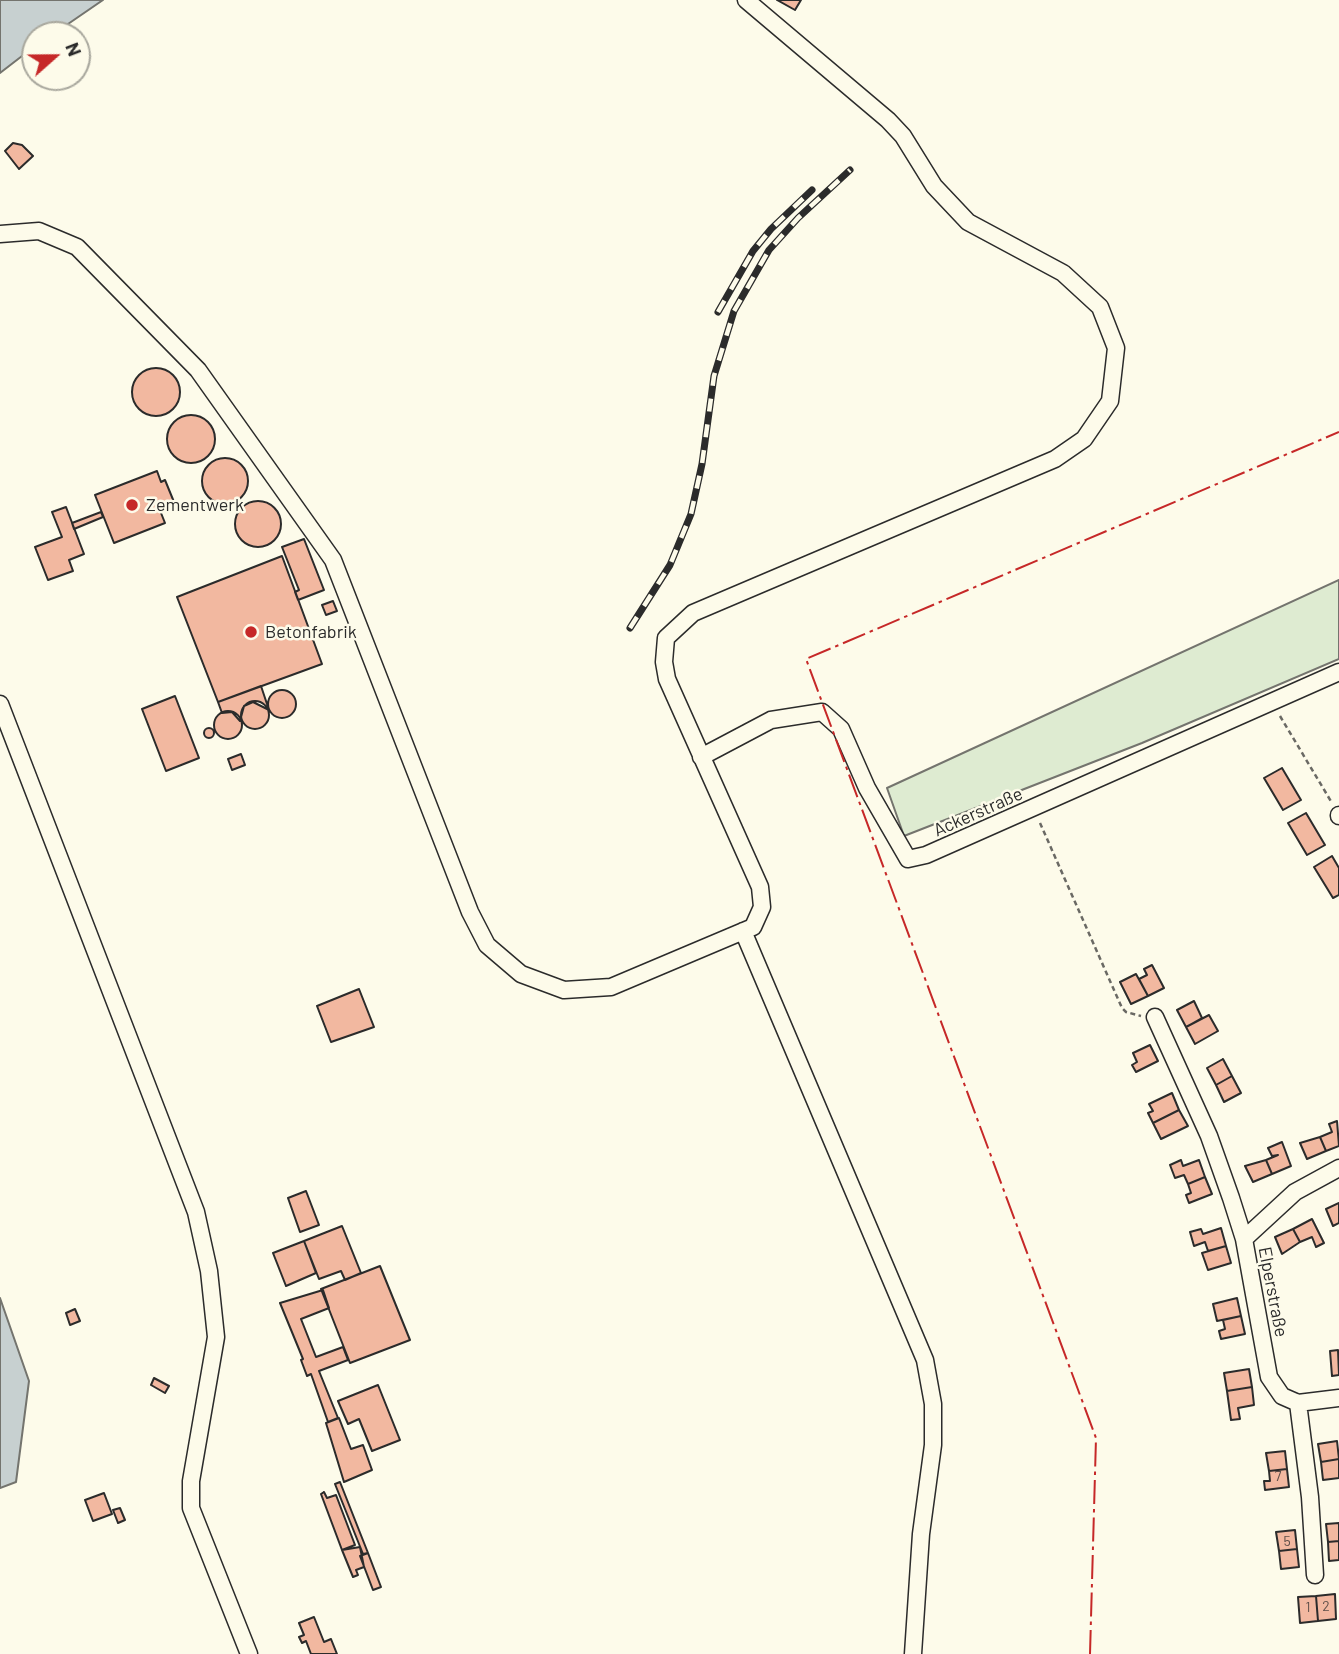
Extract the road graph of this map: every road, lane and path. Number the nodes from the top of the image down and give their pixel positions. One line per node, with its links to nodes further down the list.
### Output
1 (746, 0): 6 (street)
2 (0, 234): 9 (street)
3 (1339, 672): 4 (street, Ackerstraße)
4 (1273, 704): 6 (street, Ackerstraße); 7 (path)
5 (0, 705): 16 (street)
6 (701, 757): 9 (street)
7 (1339, 815)
8 (1040, 823): 10 (path)
9 (743, 931): 17 (street)
10 (1155, 1017): 12 (street, Elperstraße)
11 (1339, 1168): 12 (street)
12 (1244, 1239): 14 (street, Elperstraße)
13 (1339, 1398): 14 (street)
14 (1298, 1403): 15 (street)
15 (1315, 1575)
16 (249, 1654)
17 (913, 1654)

